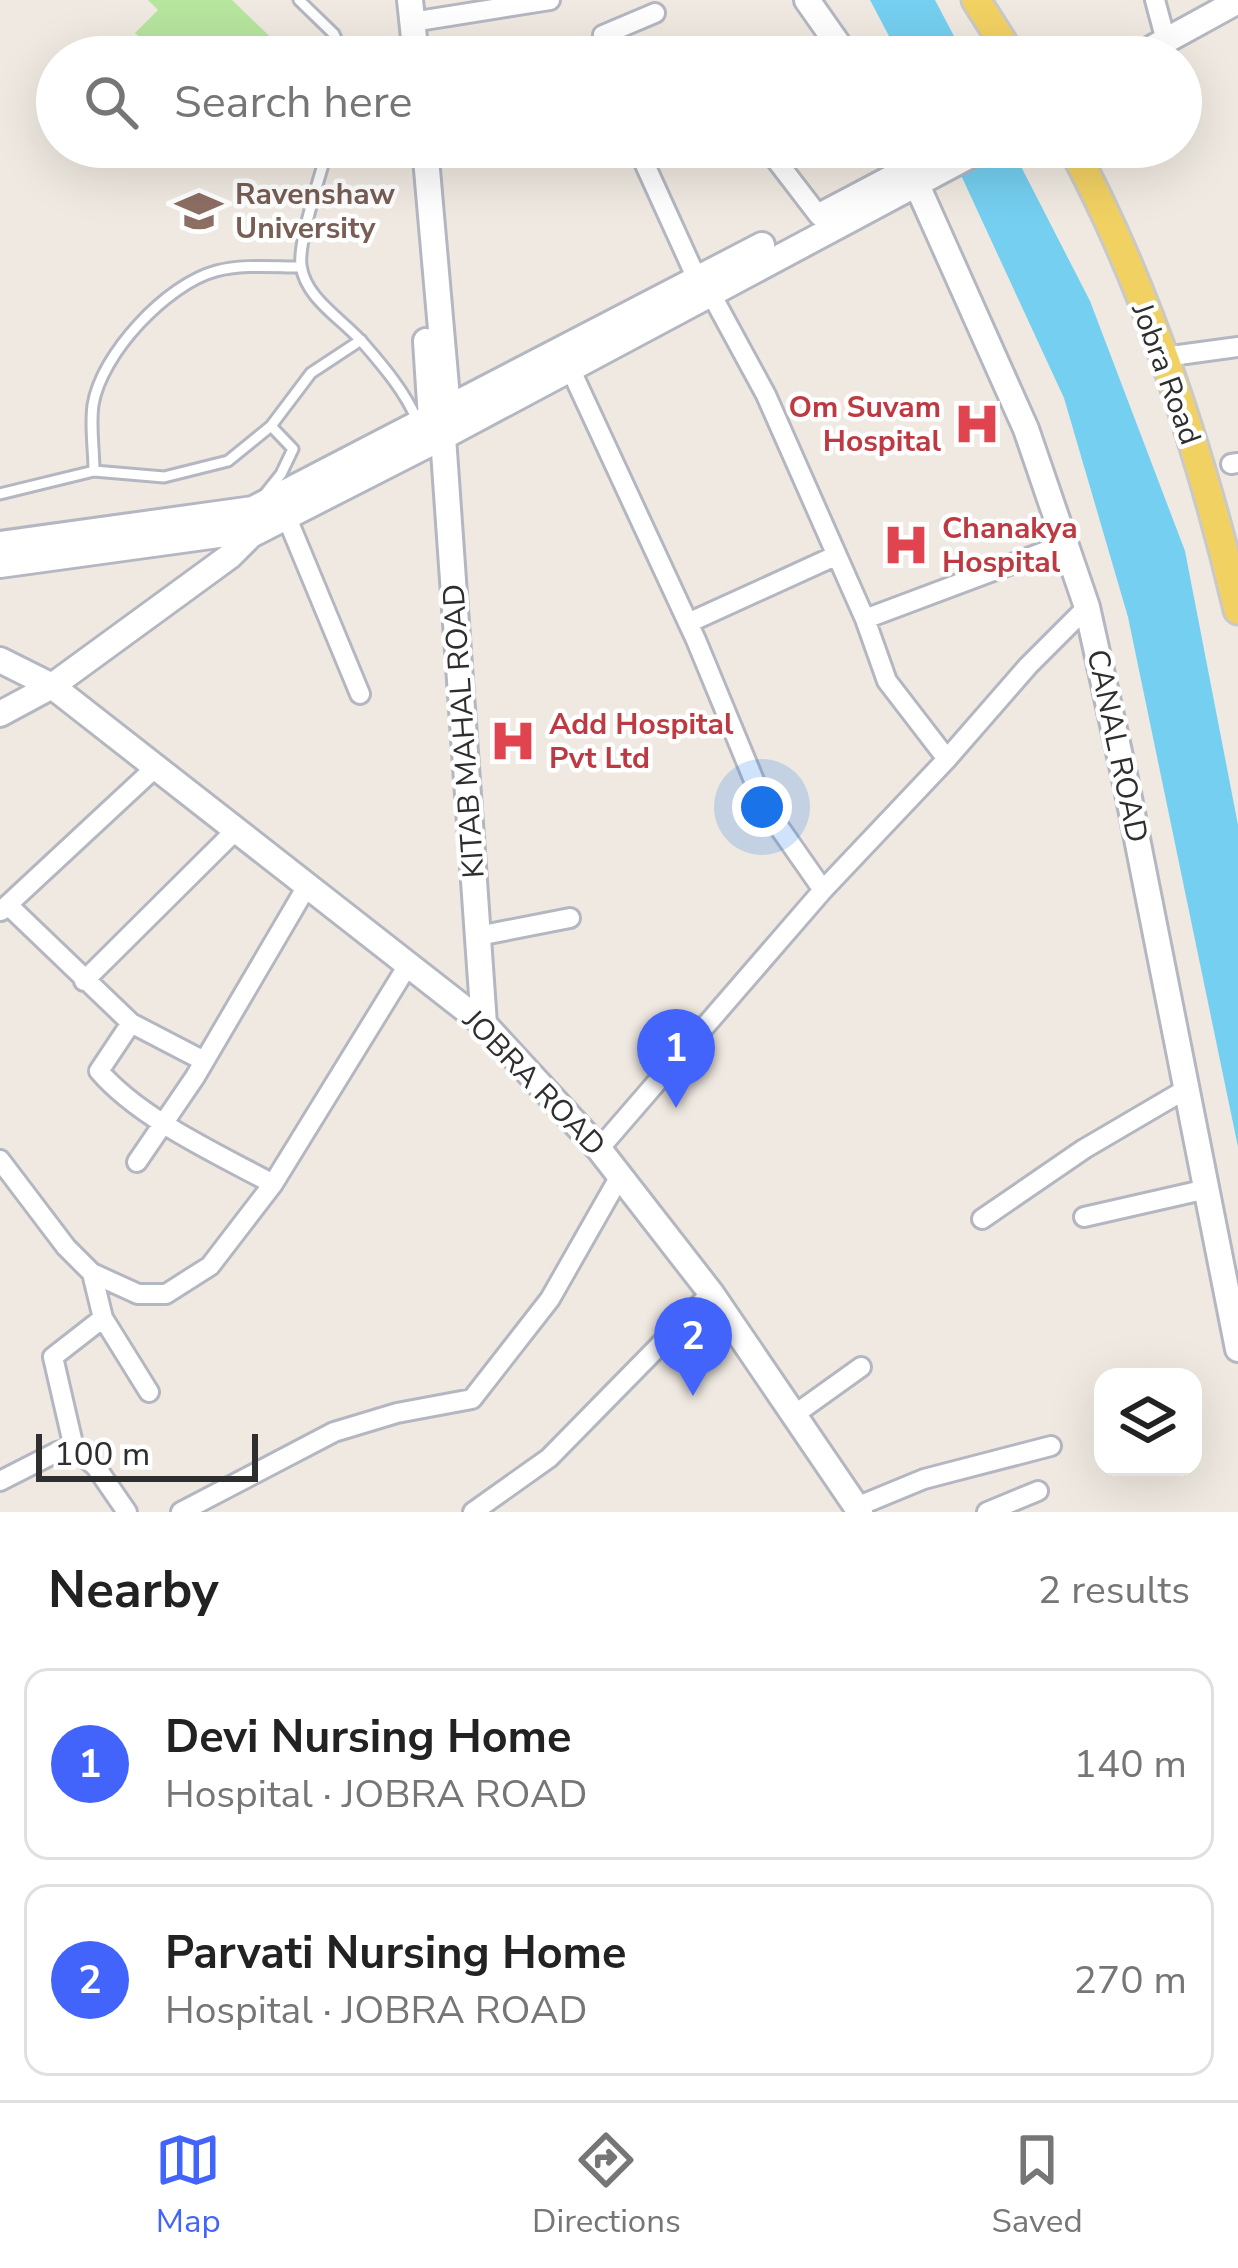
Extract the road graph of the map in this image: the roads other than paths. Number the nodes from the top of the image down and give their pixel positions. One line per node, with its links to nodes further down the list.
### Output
1 (299, 0): 9 (lane)
2 (550, 0): 7 (street)
3 (807, 0): 11 (main road)
4 (976, 0): 12 (main road)
5 (1155, 0): 13 (street)
6 (1238, 1): 14 (main road)
7 (407, 7)
8 (656, 13): 10 (street)
9 (335, 36)
10 (603, 36)
11 (833, 36)
12 (999, 36)
13 (1165, 36)
14 (1175, 36)
15 (323, 168): 23 (lane)
16 (413, 168): 29 (main road)
17 (426, 168): 29 (main road)
18 (647, 168): 24 (street)
19 (782, 168): 22 (street)
20 (916, 168): 22 (main road); 24 (main road); 36 (main road, CANAL ROAD)
21 (1083, 168): 27 (main road, Jobra Road)
22 (819, 216): 24 (main road)
23 (301, 267): 25 (lane); 31 (lane)
24 (704, 286): 28 (main road); 29 (main road); 37 (street)
25 (361, 340): 29 (lane); 30 (lane)
26 (1238, 346): 27 (street)
27 (1164, 357): 40 (main road, Jobra Road)
28 (569, 367): 29 (main road); 42 (street)
29 (435, 423): 33 (main road); 34 (main road); 54 (main road, KITAB MAHAL ROAD)
30 (272, 426): 31 (lane); 34 (lane)
31 (94, 471): 32 (lane)
32 (0, 494)
33 (287, 518): 34 (main road); 45 (street)
34 (252, 522): 35 (main road); 38 (main road); 44 (main road)
35 (0, 544)
36 (1065, 544): 39 (main road, CANAL ROAD); 41 (street)
37 (835, 556): 41 (street); 42 (street)
38 (0, 565)
39 (1088, 607): 47 (street); 60 (main road, CANAL ROAD)
40 (1238, 610)
41 (865, 619): 47 (street)
42 (688, 623): 51 (street)
43 (0, 660): 44 (main road, JOBRA ROAD)
44 (52, 686): 46 (main road); 48 (main road, JOBRA ROAD)
45 (360, 694)
46 (0, 714)
47 (947, 759): 51 (street)
48 (156, 767): 49 (main road, JOBRA ROAD); 52 (street)
49 (236, 830): 50 (main road, JOBRA ROAD); 56 (street)
50 (307, 886): 55 (main road, JOBRA ROAD); 59 (street)
51 (823, 890): 62 (street)
52 (4, 909): 56 (street)
53 (569, 917): 54 (street)
54 (478, 936): 58 (main road, KITAB MAHAL ROAD)
55 (408, 965): 58 (main road, JOBRA ROAD); 66 (street)
56 (84, 981): 57 (street)
57 (131, 1023): 59 (street); 61 (street)
58 (484, 1024): 62 (main road, JOBRA ROAD)
59 (204, 1061): 61 (street)
60 (1188, 1088): 67 (main road, CANAL ROAD); 69 (street)
61 (164, 1122): 64 (street); 66 (street)
62 (599, 1149): 65 (main road, JOBRA ROAD)
63 (0, 1160): 70 (street)
64 (137, 1162)
65 (620, 1176): 71 (main road, JOBRA ROAD); 83 (street)
66 (273, 1184): 70 (street)
67 (1207, 1189): 68 (street); 73 (main road, CANAL ROAD)
68 (1084, 1217)
69 (982, 1219)
70 (92, 1273): 72 (street)
71 (711, 1293): 76 (main road, JOBRA ROAD); 84 (street)
72 (103, 1318): 75 (street); 78 (street)
73 (1238, 1349)
74 (861, 1367): 76 (street)
75 (149, 1392)
76 (794, 1415): 81 (main road, JOBRA ROAD)
77 (1051, 1446): 81 (street)
78 (74, 1448): 79 (street); 82 (street)
79 (0, 1481)
80 (1038, 1491): 85 (street)
81 (858, 1509)
82 (127, 1512)
83 (181, 1512)
84 (473, 1512)
85 (987, 1512)

